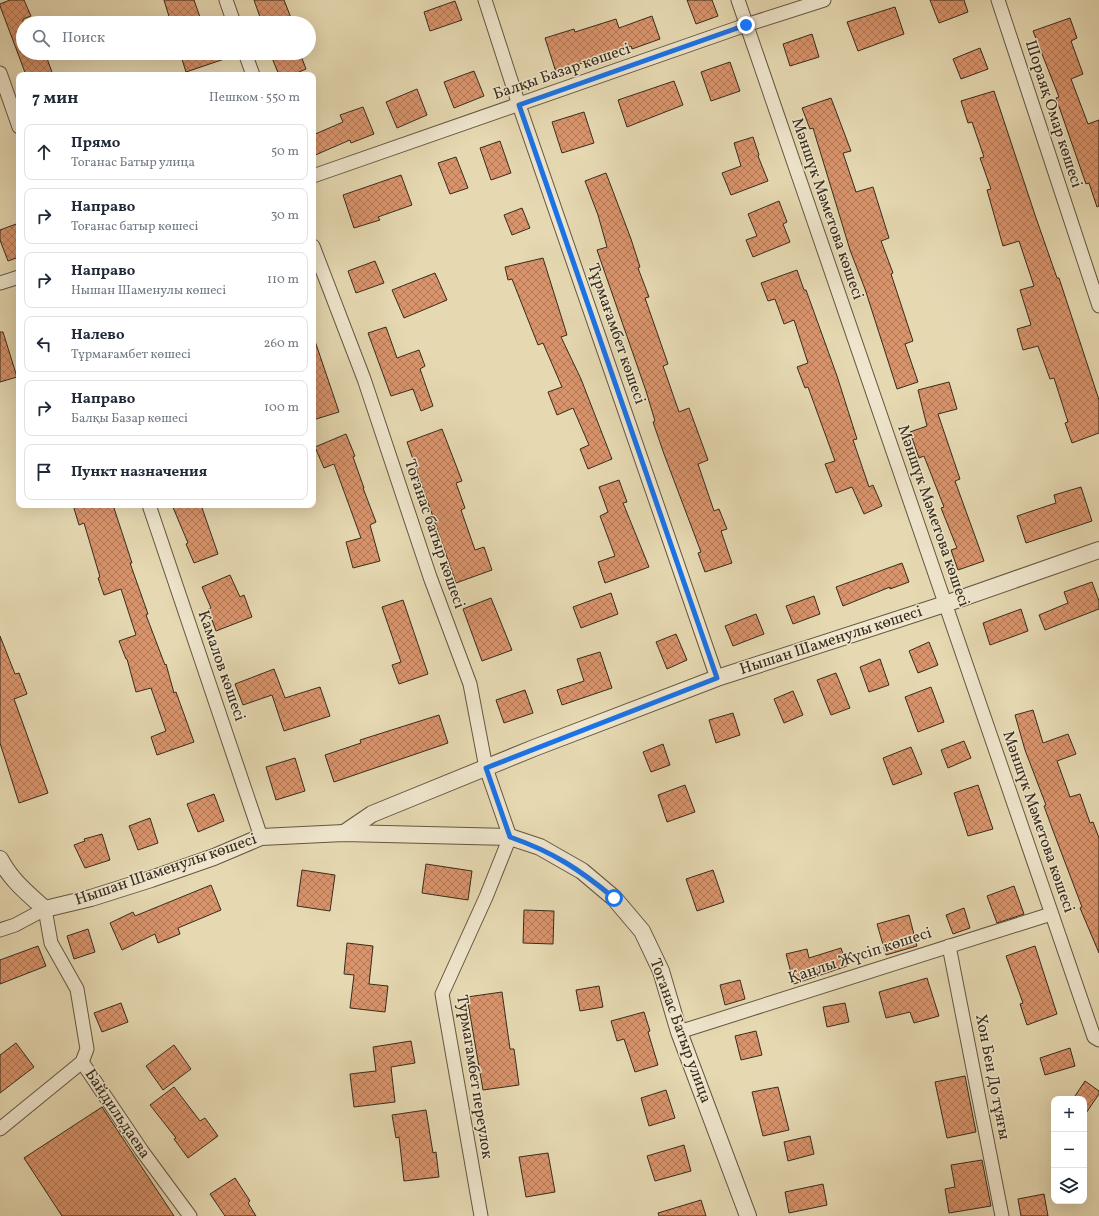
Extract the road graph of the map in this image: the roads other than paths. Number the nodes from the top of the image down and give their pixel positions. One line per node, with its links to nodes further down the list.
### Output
1 (226, 0): 6 (street)
2 (485, 0): 11 (street, Тұрмағамбет көшесі)
3 (738, 0): 7 (street, Мәншүк Мәметова көшесі)
4 (824, 0): 7 (street, Балқы Базар көшесі)
5 (998, 0): 17 (street, Шораяқ Омар көшесі)
6 (232, 16)
7 (746, 25): 11 (street, Балқы Базар көшесі); 20 (street, Мәншүк Мәметова көшесі)
8 (248, 60): 9 (street)
9 (252, 72)
10 (0, 74): 12 (street)
11 (519, 105): 13 (street, Балқы Базар көшесі); 21 (street, Тұрмағамбет көшесі)
12 (16, 119)
13 (316, 175)
14 (316, 254): 22 (street, Тоғанас батыр көшесі)
15 (16, 278): 16 (street)
16 (0, 284)
17 (1099, 306)
18 (150, 508): 24 (street, Камалов көшесі)
19 (1099, 550): 20 (street, Нышан Шаменулы көшесі)
20 (945, 604): 21 (street, Нышан Шаменулы көшесі); 28 (street, Мәншүк Мәметова көшесі)
21 (717, 678): 22 (street, Нышан Шаменулы көшесі)
22 (486, 768): 23 (street, Нышан Шаменулы көшесі); 25 (street, Тоғанас батыр көшесі)
23 (344, 833): 24 (street, Нышан Шаменулы көшесі); 25 (street, Тоганас Батыр улица)
24 (261, 837): 27 (street, Нышан Шаменулы көшесі)
25 (510, 837): 31 (street, Тоганас Батыр улица); 36 (street, Турмагамбет переулок)
26 (0, 859): 27 (street)
27 (45, 909): 29 (street); 33 (street, Байдильдаева)
28 (1052, 914): 30 (street, Қаңлы Жүсіп көшесі); 32 (street, Мәншүк Мәметова көшесі)
29 (0, 930)
30 (949, 946): 31 (street, Қаңлы Жүсіп көшесі); 38 (street, Хон Бен До тұяғы)
31 (679, 1032): 37 (street, Тоганас Батыр улица)
32 (1099, 1040)
33 (82, 1062): 34 (street); 35 (street, Байдильдаева)
34 (0, 1129)
35 (190, 1216)
36 (481, 1216)
37 (748, 1216)
38 (1002, 1216)

